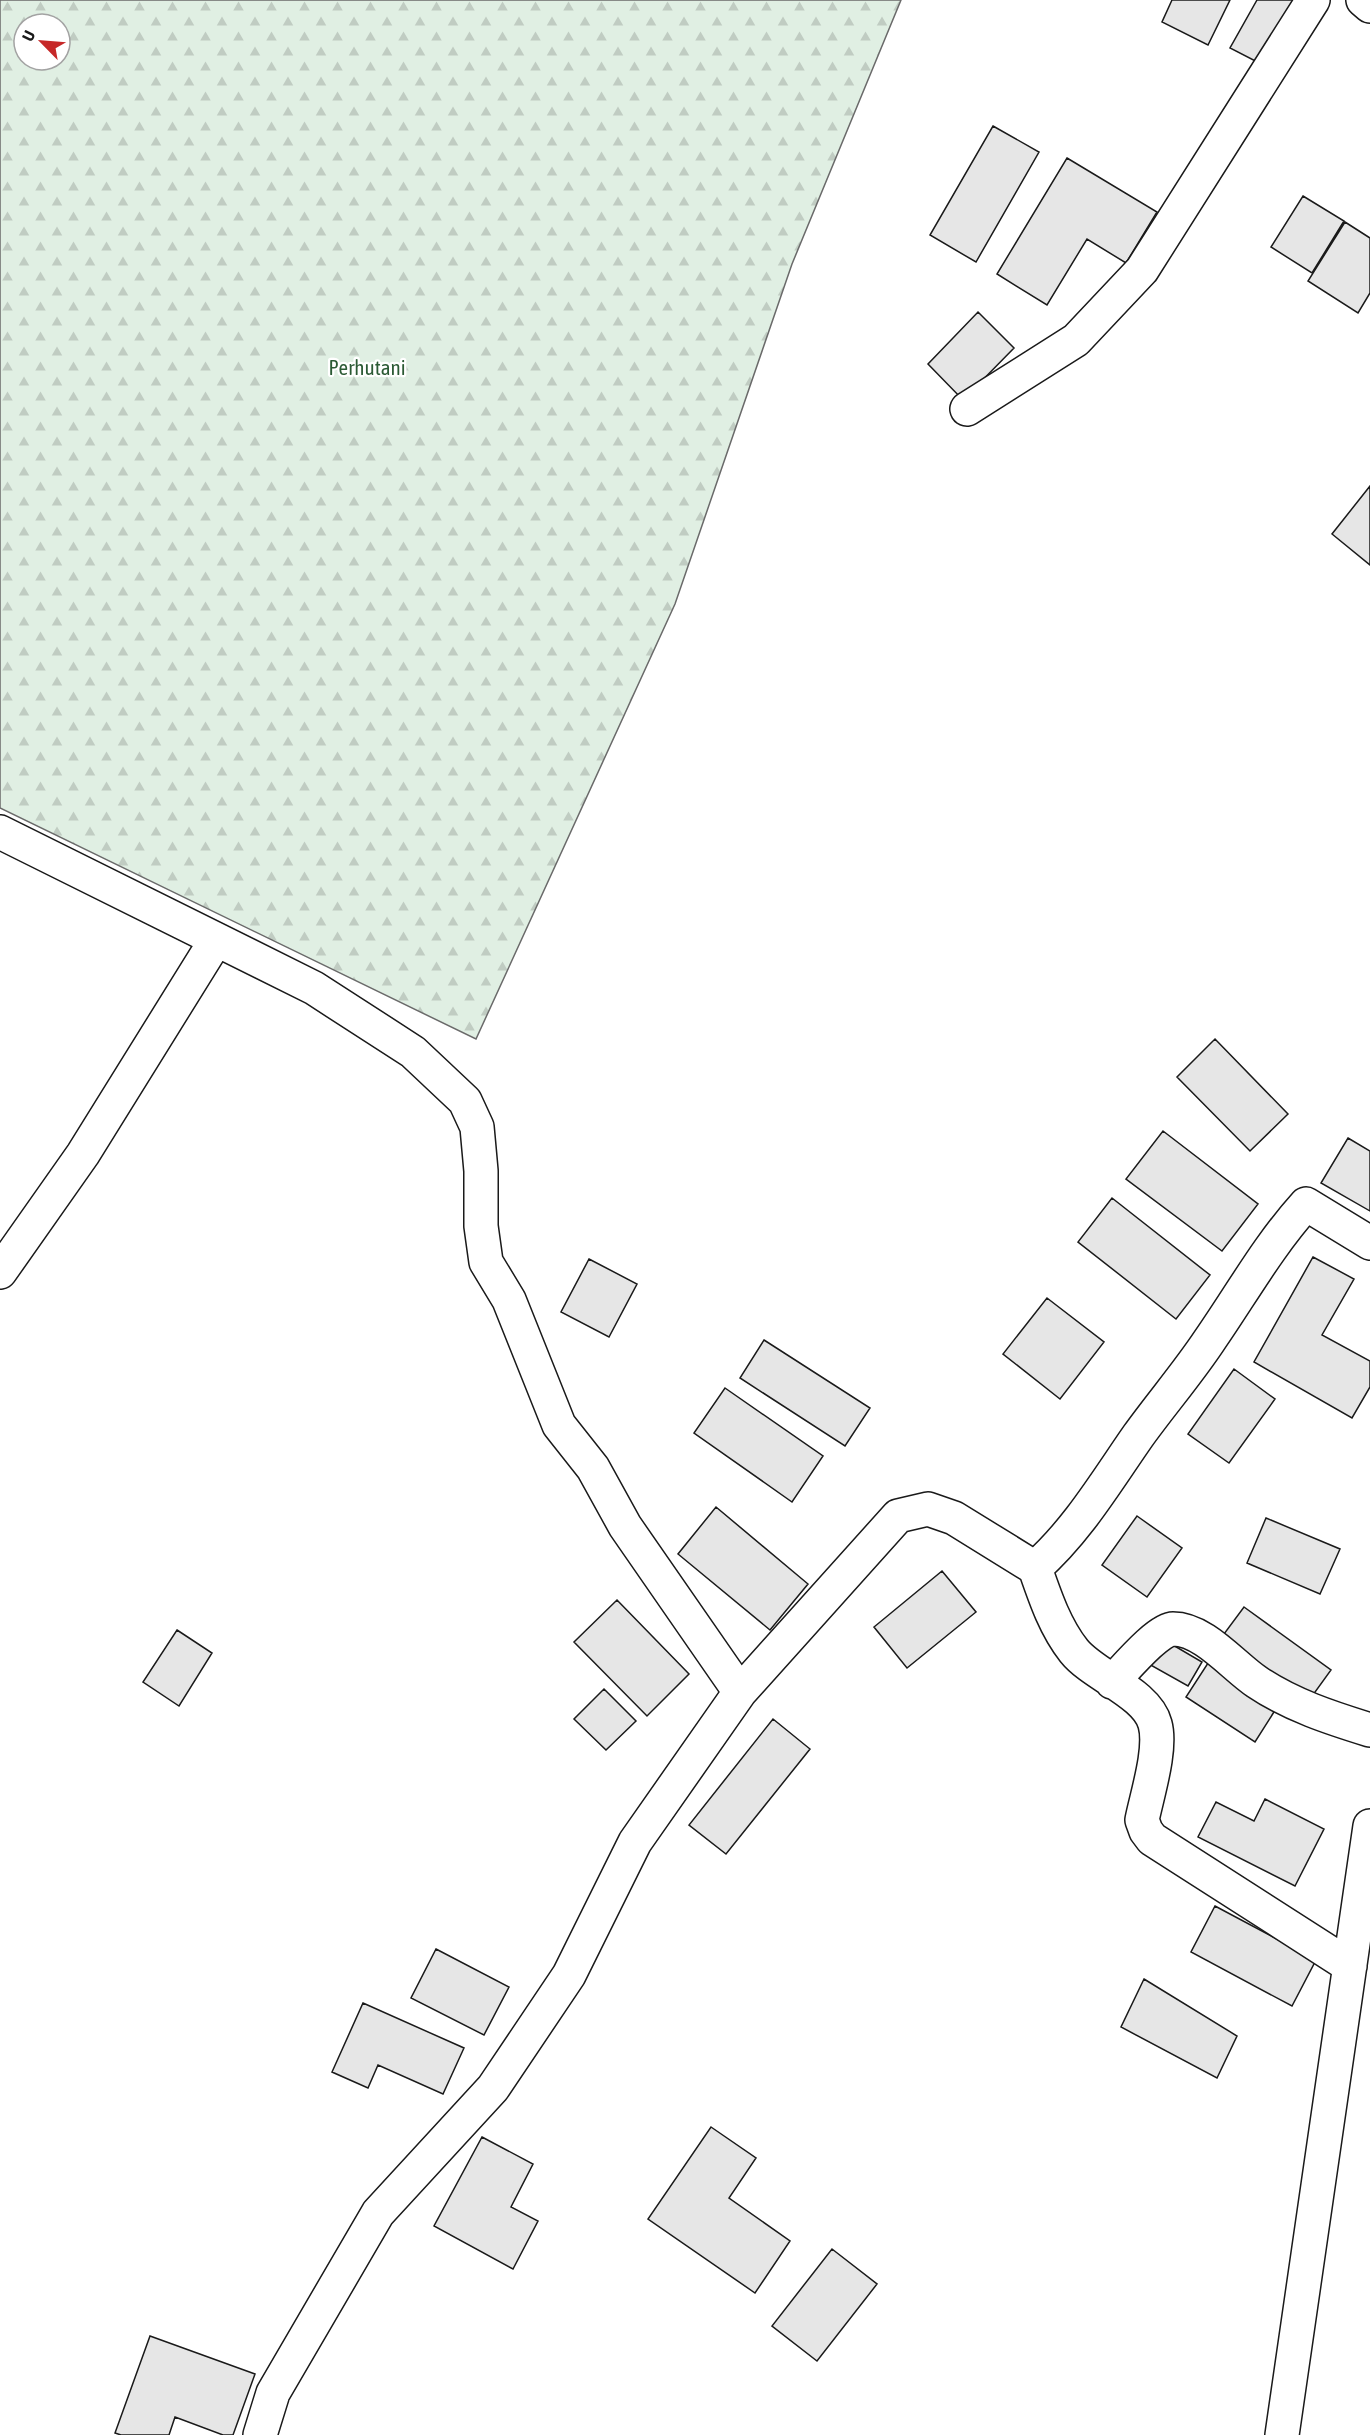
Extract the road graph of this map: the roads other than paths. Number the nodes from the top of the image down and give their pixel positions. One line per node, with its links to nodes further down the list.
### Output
1 (1314, 0): 4 (street)
2 (1363, 0): 3 (street)
3 (1370, 6)
4 (967, 409)
5 (0, 832): 6 (street)
6 (216, 940): 8 (street); 11 (street)
7 (1370, 1243): 9 (street)
8 (0, 1272)
9 (1035, 1568): 10 (street); 11 (street)
10 (1112, 1682): 12 (street); 14 (street)
11 (740, 1692): 15 (street)
12 (1370, 1730)
13 (1370, 1826): 14 (street)
14 (1350, 1966): 16 (street)
15 (260, 2435)
16 (1282, 2435)

